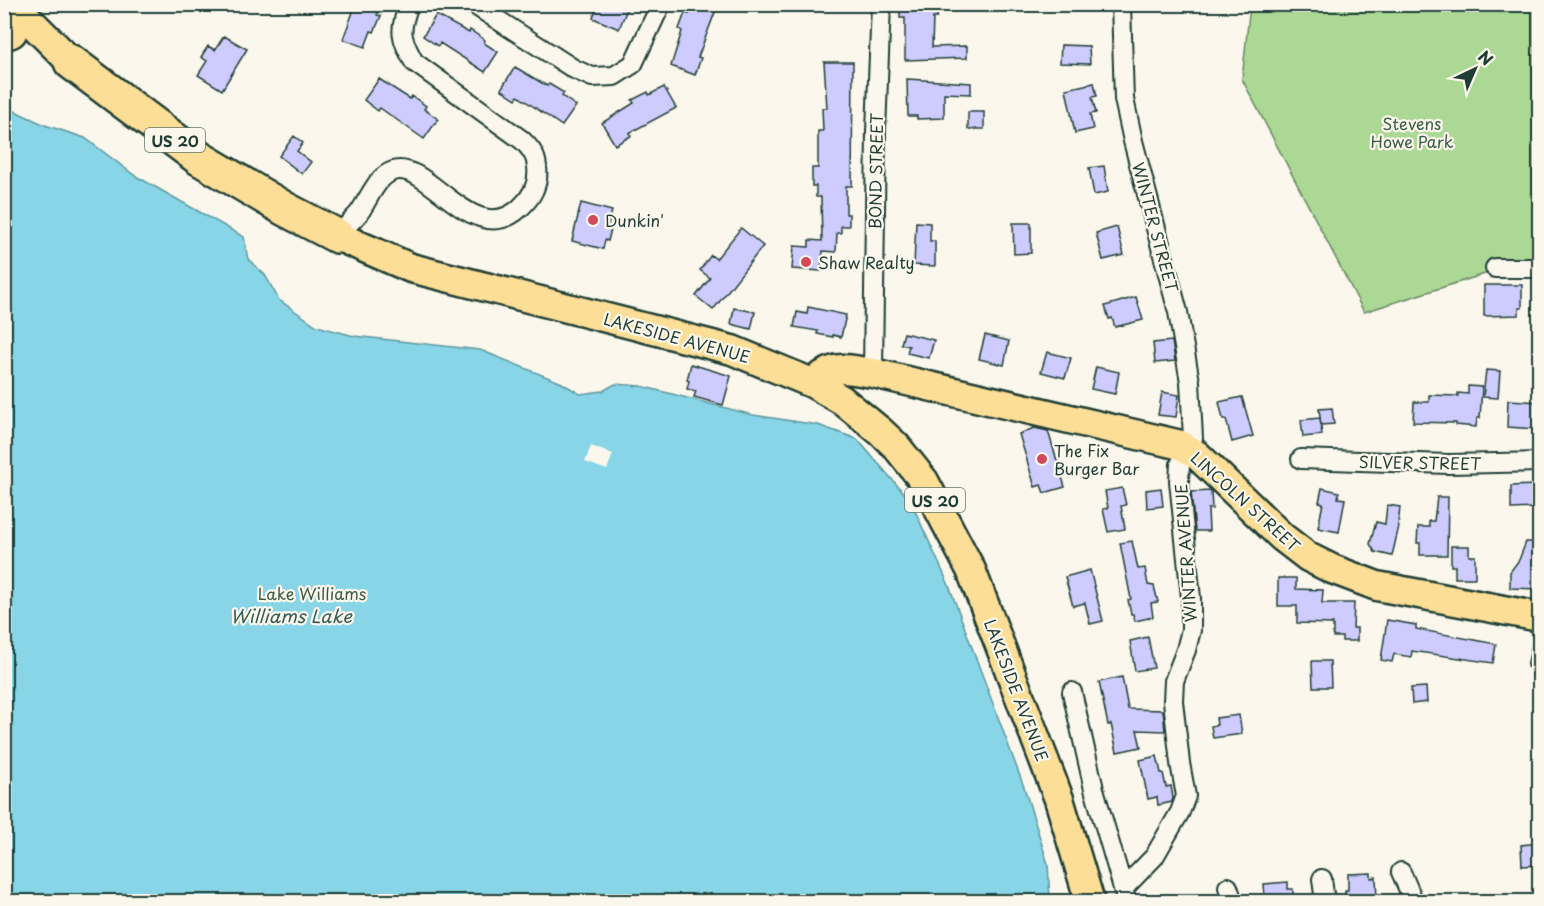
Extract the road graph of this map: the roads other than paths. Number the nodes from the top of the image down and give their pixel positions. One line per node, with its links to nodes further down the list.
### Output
1 (409, 4): 8 (street)
2 (473, 4): 3 (street)
3 (661, 4)
4 (881, 4): 11 (street, BOND STREET)
5 (1121, 4): 13 (street, WINTER STREET)
6 (10, 17): 7 (main road, LAKESIDE AVENUE / US 20)
7 (70, 62): 8 (highway, LAKESIDE AVENUE / US 20)
8 (337, 236): 12 (main road, LAKESIDE AVENUE / US 20)
9 (1495, 268): 10 (street)
10 (1539, 268)
11 (873, 373): 12 (main road, LINCOLN STREET); 13 (main road, LINCOLN STREET)
12 (812, 383): 21 (main road, LAKESIDE AVENUE / US 20)
13 (1189, 450): 16 (main road, LINCOLN STREET); 20 (street, WINTER AVENUE)
14 (1301, 459): 15 (street, SILVER STREET)
15 (1539, 462)
16 (1539, 617)
17 (1072, 692): 20 (street)
18 (1401, 872): 23 (street)
19 (1323, 879): 22 (street)
20 (1125, 895)
21 (1090, 902)
22 (1324, 902)
23 (1414, 902)

